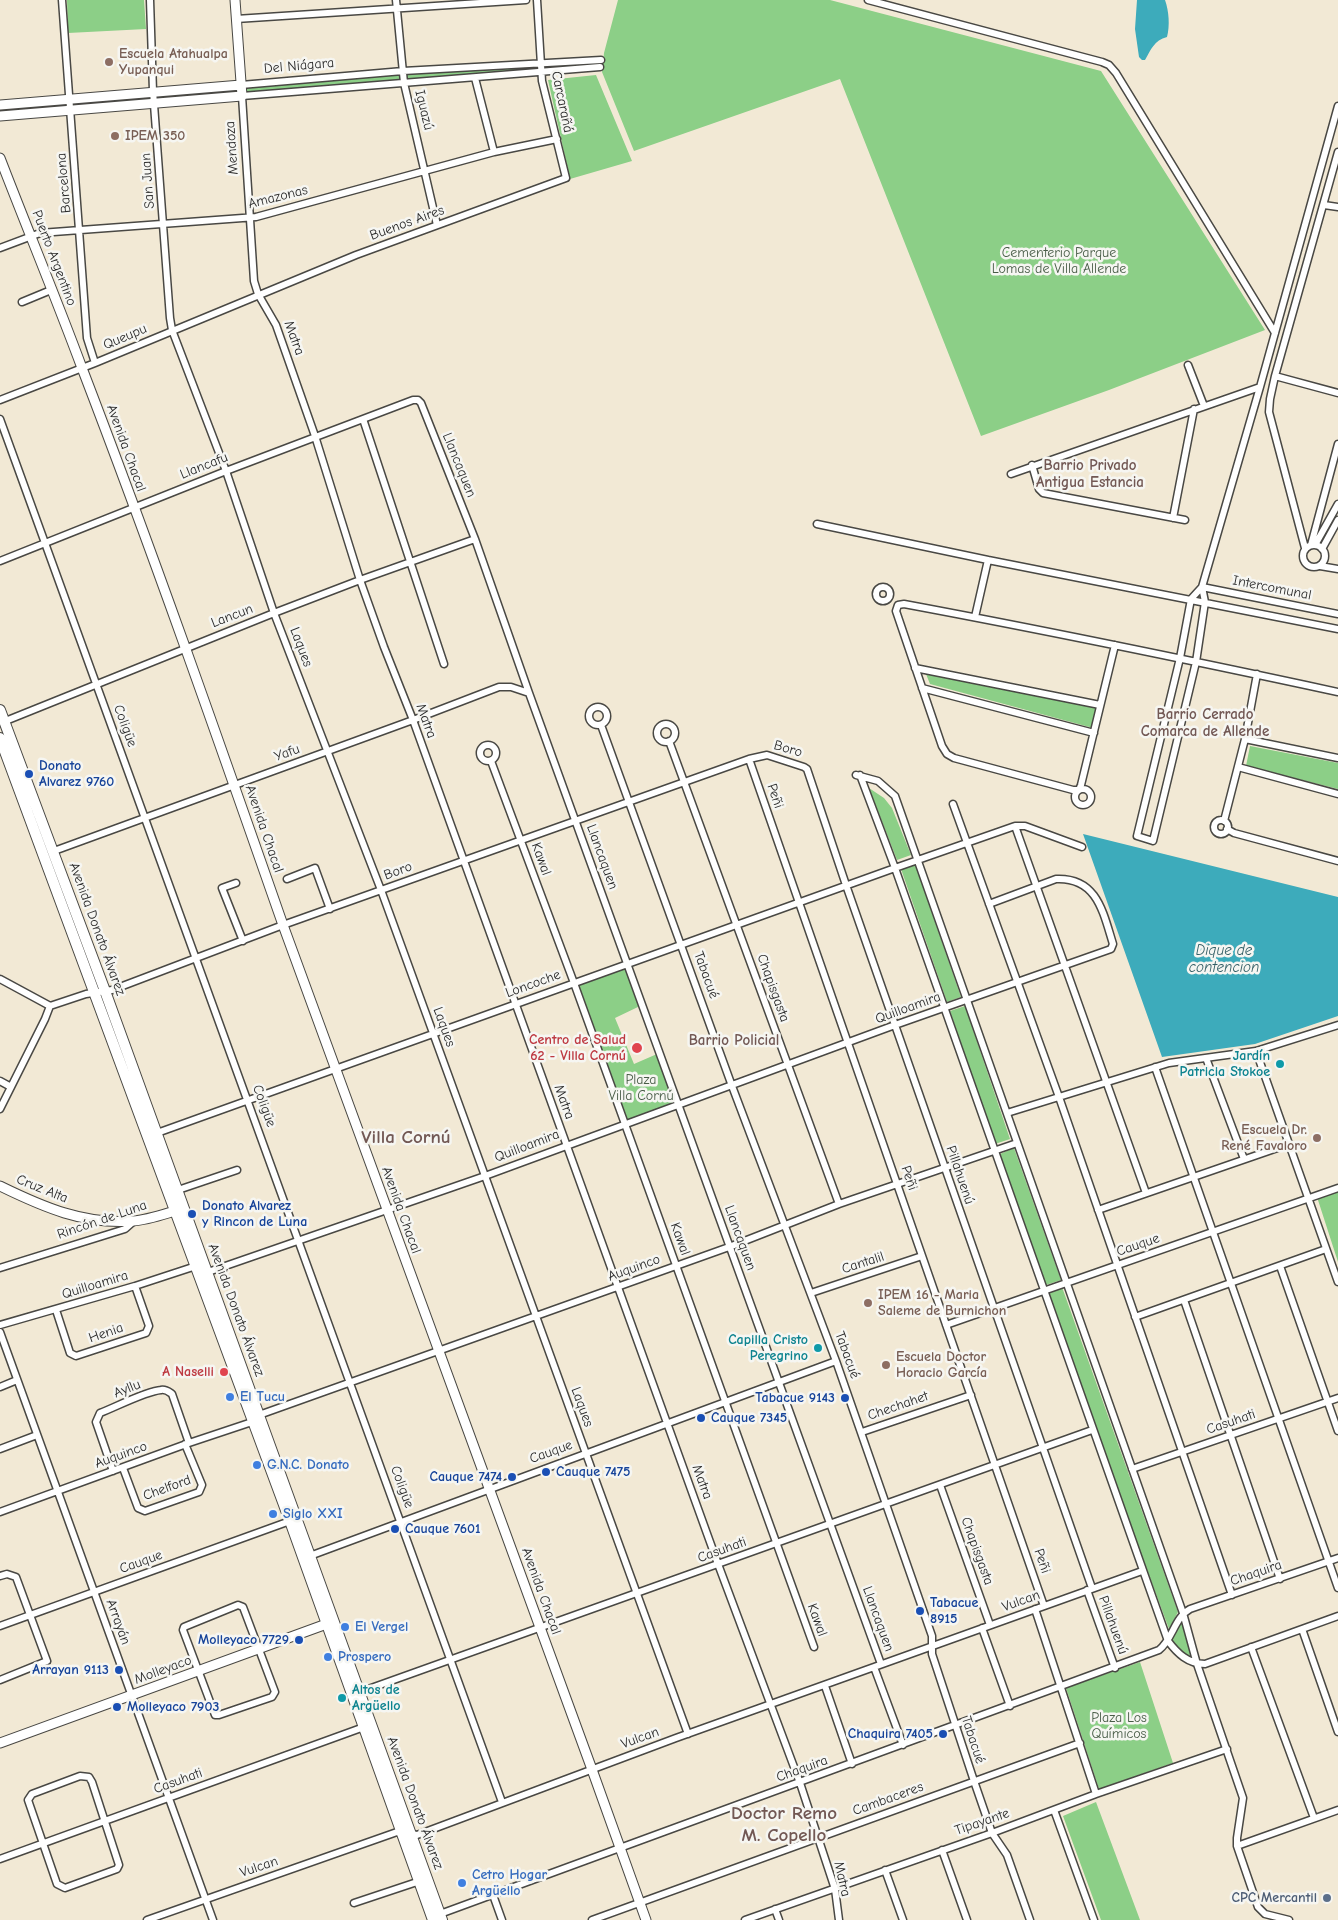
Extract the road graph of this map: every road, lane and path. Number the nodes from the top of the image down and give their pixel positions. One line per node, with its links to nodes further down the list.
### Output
1 (62, 0): 20 (street, Barcelona)
2 (150, 0): 17 (street, San Juan)
3 (235, 0): 8 (main road, Mendoza)
4 (526, 0): 7 (street)
5 (538, 0): 10 (street, Carcarañá)
6 (868, 0): 42 (street)
7 (396, 4): 8 (street); 12 (street, Iguazú)
8 (236, 19): 16 (main road, Mendoza)
9 (601, 60): 10 (street, Del Niágara)
10 (542, 62): 12 (street, Del Niágara); 13 (street, Carcarañá)
11 (600, 67): 13 (street, Del Niágara)
12 (403, 71): 15 (street, Iguazú); 16 (street, Del Niágara)
13 (542, 73): 14 (street, Del Niágara); 24 (street, Carcarañá)
14 (474, 78): 15 (street, Del Niágara); 25 (street)
15 (404, 83): 18 (street, Del Niágara); 28 (street, Iguazú)
16 (241, 85): 17 (main road, Del Niágara); 18 (main road, Mendoza)
17 (154, 91): 19 (street, San Juan); 20 (main road, Del Niágara)
18 (242, 96): 19 (main road, Del Niágara); 32 (street, Mendoza)
19 (154, 102): 20 (main road, Del Niágara); 33 (street, San Juan)
20 (70, 104): 21 (main road, Del Niágara); 23 (main road, Del Niágara); 35 (street, Barcelona)
21 (0, 105)
22 (1338, 106): 42 (street)
23 (0, 116)
24 (557, 139): 25 (street, Amazonas); 29 (street, Carcarañá)
25 (494, 152): 28 (street, Amazonas)
26 (1338, 152): 30 (street)
27 (0, 158): 36 (main road, Puerto Argentino)
28 (426, 171): 32 (street, Amazonas); 34 (street, Iguazú)
29 (566, 178): 34 (street, Buenos Aires)
30 (1324, 205): 31 (street); 46 (street)
31 (1338, 207)
32 (250, 218): 33 (street, Amazonas); 39 (street, Mendoza)
33 (164, 224): 35 (street, Amazonas); 41 (street, San Juan)
34 (437, 225): 39 (street, Buenos Aires)
35 (80, 229): 36 (street, Amazonas); 43 (street, Barcelona)
36 (30, 236): 37 (street, Amazonas); 38 (main road, Puerto Argentino)
37 (0, 248)
38 (51, 290): 40 (street); 45 (main road, Puerto Argentino)
39 (258, 294): 41 (street, Queupu); 55 (street, Matra)
40 (22, 302)
41 (172, 330): 43 (street, Queupu); 58 (street, Laques)
42 (1275, 333): 47 (street)
43 (95, 363): 45 (street, Queupu)
44 (1188, 364): 51 (street)
45 (82, 368): 49 (street, Queupu); 61 (main road, Avenida Chacal)
46 (1276, 376): 48 (street); 68 (street)
47 (1260, 386): 51 (street); 76 (street)
48 (1338, 393)
49 (0, 400)
50 (418, 400): 54 (street, Llancafu); 66 (street, Llancaquen)
51 (1204, 406): 52 (street)
52 (1194, 409): 57 (street); 62 (street)
53 (0, 419): 67 (street, Coligüe)
54 (363, 419): 55 (street, Llancafu); 72 (street)
55 (316, 436): 58 (street, Llancafu); 75 (street, Matra)
56 (1338, 444): 68 (street)
57 (1032, 465): 59 (street); 62 (street)
58 (226, 471): 61 (street, Llancafu); 81 (street, Laques)
59 (1011, 474)
60 (1338, 504): 68 (street)
61 (134, 508): 67 (street, Llancafu); 86 (main road, Avenida Chacal)
62 (1173, 518): 63 (street)
63 (1185, 520)
64 (1338, 520): 69 (street)
65 (817, 524): 70 (street)
66 (475, 539): 72 (street, Lancun); 95 (street, Llancaquen)
67 (46, 543): 71 (street, Llancafu); 92 (street, Coligüe)
68 (1311, 546): 69 (street); 73 (street)
69 (1322, 549): 73 (street)
70 (988, 560): 78 (street); 83 (street)
71 (0, 561)
72 (410, 562): 75 (street, Lancun); 89 (street)
73 (1320, 566): 74 (street)
74 (1338, 569)
75 (360, 580): 81 (street, Lancun); 98 (street, Matra)
76 (1202, 587): 78 (street); 79 (street); 82 (street, Intercomunal)
77 (889, 598): 80 (street)
78 (1191, 599): 79 (street); 87 (street)
79 (1205, 602): 84 (street); 88 (street)
80 (898, 605): 83 (street); 90 (street)
81 (274, 613): 86 (street, Lancun); 105 (street, Laques)
82 (1338, 614)
83 (975, 617): 85 (street)
84 (1338, 629)
85 (1114, 645): 87 (street); 96 (street)
86 (185, 648): 92 (street, Lancun); 112 (main road, Avenida Chacal)
87 (1180, 658): 88 (street); 88 (street)
88 (1196, 662): 91 (street)
89 (444, 664)
90 (916, 668): 93 (street); 96 (street)
91 (1257, 674): 94 (street); 103 (street)
92 (96, 684): 99 (street, Lancun); 116 (street, Coligüe)
93 (922, 688): 101 (street); 101 (street)
94 (1338, 692)
95 (529, 693): 98 (street, Yafu); 117 (street, Llancaquen)
96 (1100, 705): 101 (street)
97 (0, 710): 99 (main road, Avenida Donato Álvarez)
98 (413, 720): 105 (street, Yafu); 126 (street, Matra)
99 (2, 723): 124 (main road, Avenida Donato Álvarez)
100 (601, 724): 114 (street, Tabacué)
101 (1094, 732)
102 (0, 738): 148 (main road, Avenida Donato Álvarez)
103 (1245, 739): 106 (street); 109 (street)
104 (669, 741): 111 (street, Chapisgasta)
105 (328, 751): 112 (street, Yafu); 133 (street, Laques)
106 (1338, 758)
107 (749, 759): 110 (street, Boro); 111 (street, Boro); 134 (street, Peñi)
108 (490, 761): 121 (street, Kawal)
109 (1238, 767): 113 (street); 118 (street)
110 (808, 769): 131 (street, Pillahuenú)
111 (684, 781): 114 (street, Boro); 137 (street, Chapisgasta)
112 (235, 786): 116 (street, Yafu); 138 (main road, Avenida Chacal)
113 (1338, 794)
114 (630, 801): 117 (street, Boro); 140 (street, Tabacué)
115 (953, 804): 122 (street)
116 (145, 818): 124 (street, Yafu); 141 (street, Coligüe)
117 (575, 820): 121 (street, Boro); 142 (street, Llancaquen)
118 (1224, 821): 120 (street); 120 (street)
119 (1015, 826): 122 (street, Loncoche); 123 (street); 132 (street)
120 (1227, 829): 127 (street)
121 (521, 840): 126 (street, Boro); 146 (street, Kawal)
122 (967, 843): 125 (street, Loncoche); 135 (street)
123 (1082, 847)
124 (54, 851): 147 (main road, Avenida Donato Álvarez)
125 (918, 860): 128 (street, Loncoche); 128 (street); 149 (street)
126 (463, 861): 133 (street, Boro); 150 (street, Matra)
127 (1338, 861)
128 (895, 868): 131 (street, Loncoche); 152 (street)
129 (287, 879): 136 (street)
130 (236, 883): 139 (street)
131 (846, 885): 134 (street, Loncoche); 153 (street, Pillahuenú)
132 (1037, 886): 135 (street); 143 (street); 143 (street, Quilloamira)
133 (381, 890): 136 (street, Boro); 155 (street, Laques)
134 (799, 902): 137 (street, Loncoche); 156 (street, Peñi)
135 (989, 904): 145 (street)
136 (330, 908): 138 (street, Boro)
137 (736, 924): 140 (street, Loncoche); 159 (street, Chapisgasta)
138 (283, 925): 139 (street, Boro); 161 (main road, Avenida Chacal)
139 (243, 941): 141 (street, Boro)
140 (682, 944): 142 (street, Loncoche); 164 (street, Tabacué)
141 (197, 959): 147 (street, Boro); 167 (street, Coligüe)
142 (627, 964): 146 (street, Loncoche); 168 (street, Llancaquen)
143 (1065, 964): 145 (street, Quilloamira); 163 (street)
144 (0, 979): 151 (street)
145 (1017, 981): 149 (street, Quilloamira); 166 (street)
146 (574, 983): 150 (street, Loncoche); 171 (street, Kawal)
147 (105, 991): 148 (street, Boro); 172 (main road, Avenida Donato Álvarez)
148 (94, 992): 151 (street, Boro); 189 (main road, Avenida Donato Álvarez)
149 (966, 1000): 152 (street, Quilloamira); 170 (street)
150 (515, 1004): 155 (street, Loncoche); 175 (street, Matra)
151 (50, 1006): 165 (street)
152 (944, 1008): 153 (street, Quilloamira); 176 (street)
153 (895, 1025): 156 (street, Quilloamira); 178 (street, Pillahuenú)
154 (1338, 1025): 157 (street)
155 (433, 1034): 161 (street, Loncoche); 180 (street, Laques)
156 (848, 1043): 159 (street, Quilloamira); 182 (street, Peñi)
157 (1256, 1051): 158 (street); 174 (street)
158 (1206, 1058): 160 (street); 177 (street)
159 (788, 1066): 164 (street, Quilloamira); 188 (street, Chapisgasta)
160 (1155, 1067): 163 (street); 181 (street)
161 (335, 1069): 167 (street, Loncoche); 190 (main road, Avenida Chacal)
162 (0, 1081): 165 (street)
163 (1108, 1082): 166 (street); 186 (street)
164 (732, 1086): 168 (street, Quilloamira); 193 (street, Tabacué)
165 (11, 1087): 169 (street)
166 (1059, 1097): 170 (street); 191 (street)
167 (248, 1100): 172 (street, Loncoche); 195 (street, Coligüe)
168 (678, 1105): 171 (street, Quilloamira); 196 (street, Llancaquen)
169 (0, 1109)
170 (1007, 1114): 173 (street)
171 (624, 1124): 175 (street, Quilloamira); 201 (street, Kawal)
172 (157, 1133): 185 (main road, Avenida Donato Álvarez)
173 (1016, 1143): 176 (street, Auquinco); 206 (street)
174 (1289, 1144): 177 (street); 187 (street)
175 (566, 1145): 180 (street, Quilloamira); 209 (street, Matra)
176 (994, 1151): 178 (street, Auquinco); 210 (street)
177 (1244, 1159): 181 (street)
178 (944, 1168): 182 (street, Auquinco); 213 (street, Pillahuenú)
179 (237, 1170): 185 (street)
180 (485, 1176): 190 (street, Quilloamira); 215 (street, Laques)
181 (1194, 1177): 186 (street); 194 (street)
182 (898, 1184): 188 (street, Auquinco); 198 (street, Peñi)
183 (0, 1186): 192 (main road, Cruz Alta)
184 (1338, 1188): 187 (street, Cauque)
185 (178, 1190): 189 (main road, Avenida Donato Álvarez)
186 (1146, 1193): 191 (street)
187 (1308, 1198): 194 (street, Cauque); 197 (street)
188 (839, 1204): 193 (street, Auquinco)
189 (179, 1209): 192 (main road, Rincón de Luna); 200 (main road, Avenida Donato Álvarez); 204 (main road, Avenida Donato Álvarez)
190 (386, 1209): 195 (street, Quilloamira); 220 (main road, Avenida Chacal)
191 (1098, 1210): 199 (street)
192 (134, 1221): 203 (street, Rincón de Luna)
193 (785, 1225): 196 (street, Auquinco); 211 (street, Tabacué)
194 (1213, 1232): 199 (street, Cauque); 207 (street)
195 (299, 1240): 204 (street, Quilloamira); 224 (street, Coligüe)
196 (729, 1246): 201 (street, Auquinco); 223 (street, Llancaquen)
197 (1326, 1249): 202 (street); 205 (street)
198 (922, 1256): 211 (street, Cantalil); 218 (street, Peñi)
199 (1117, 1265): 206 (street, Cauque); 216 (street)
200 (196, 1266): 208 (street, Quilloamira); 230 (main road, Avenida Donato Álvarez)
201 (676, 1266): 209 (street, Auquinco); 228 (street, Kawal)
202 (1280, 1266): 207 (street); 229 (street)
203 (0, 1268)
204 (208, 1272): 230 (main road, Avenida Donato Álvarez)
205 (1338, 1282)
206 (1068, 1283): 210 (street, Cauque); 245 (street)
207 (1231, 1283): 212 (street); 231 (street)
208 (135, 1286): 214 (street, Quilloamira); 214 (street, Henia)
209 (618, 1287): 215 (street, Auquinco); 232 (street, Matra)
210 (1044, 1291): 213 (street, Cauque); 233 (street)
211 (811, 1293): 221 (street, Tabacué)
212 (1184, 1300): 216 (street); 237 (street)
213 (995, 1308): 218 (street, Cauque); 239 (street, Pillahuenú)
214 (56, 1310): 217 (street, Quilloamira)
215 (536, 1317): 220 (street, Auquinco); 242 (street, Laques)
216 (1135, 1317): 241 (street)
217 (0, 1325)
218 (946, 1325): 226 (street, Peñi)
219 (0, 1332): 222 (street, Arrayán)
220 (438, 1350): 224 (street, Auquinco); 248 (main road, Avenida Chacal)
221 (836, 1360): 223 (street, Cauque); 235 (street, Tabacué)
222 (17, 1380): 225 (street); 236 (street, Arrayán)
223 (778, 1381): 228 (street, Cauque); 254 (street, Llancaquen)
224 (350, 1382): 230 (street, Auquinco); 253 (street, Coligüe)
225 (0, 1387)
226 (971, 1395): 235 (street, Chechahet); 243 (street, Peñi)
227 (1338, 1398): 229 (street, Casuhati)
228 (725, 1401): 232 (street, Cauque); 255 (street, Kawal)
229 (1328, 1402): 231 (street, Casuhati); 234 (street)
230 (255, 1418): 238 (street, Auquinco); 252 (main road, Avenida Donato Álvarez); 256 (main road, Avenida Donato Álvarez)
231 (1279, 1418): 237 (street, Casuhati); 258 (street)
232 (667, 1422): 242 (street, Cauque); 259 (street, Matra)
233 (1092, 1430): 239 (street, Casuhati); 260 (street)
234 (1338, 1431)
235 (862, 1432): 250 (street, Tabacué)
236 (37, 1435): 240 (street); 249 (street, Arrayán)
237 (1230, 1435): 241 (street, Casuhati); 262 (street)
238 (187, 1443): 244 (street, Auquinco); 244 (street, Chelford); 246 (street, Ayllu)
239 (1044, 1448): 243 (street, Casuhati); 264 (street, Pillahuenú)
240 (0, 1449)
241 (1182, 1452): 245 (street, Casuhati); 267 (street)
242 (586, 1453): 248 (street, Cauque); 266 (street, Laques)
243 (995, 1465): 247 (street, Casuhati); 268 (street, Peñi)
244 (123, 1468): 246 (street, Auquinco)
245 (1132, 1469): 270 (street)
246 (113, 1471): 249 (street, Auquinco)
247 (940, 1485): 250 (street, Casuhati); 274 (street, Chapisgasta)
248 (489, 1489): 253 (street, Cauque); 276 (main road, Avenida Chacal)
249 (58, 1491): 251 (street, Auquinco); 265 (street, Arrayán)
250 (887, 1504): 254 (street, Casuhati); 280 (street, Tabacué)
251 (0, 1512)
252 (290, 1521): 256 (main road, Avenida Donato Álvarez); 265 (street, Cauque)
253 (401, 1522): 256 (street, Cauque); 284 (street, Coligüe)
254 (830, 1524): 255 (street, Casuhati); 285 (street, Llancaquen)
255 (776, 1544): 259 (street, Casuhati); 281 (street, Kawal)
256 (307, 1557): 273 (main road, Avenida Donato Álvarez)
257 (1338, 1558): 258 (street, Chaquira)
258 (1329, 1562): 262 (street, Chaquira); 263 (street)
259 (718, 1564): 266 (street, Casuhati); 295 (street, Matra)
260 (1142, 1571): 264 (street, Vulcan); 279 (street)
261 (0, 1576): 271 (street)
262 (1280, 1578): 267 (street, Chaquira)
263 (1338, 1588)
264 (1090, 1589): 268 (street, Vulcan); 288 (street, Pillahuenú)
265 (94, 1592): 271 (street, Cauque); 294 (street, Arrayán)
266 (637, 1593): 276 (street, Casuhati); 300 (street, Laques)
267 (1232, 1595): 270 (street, Chaquira)
268 (1044, 1606): 269 (street, Vulcan)
269 (1035, 1610): 274 (street, Vulcan); 292 (street)
270 (1183, 1613): 279 (street); 286 (street)
271 (31, 1615): 275 (street, Cauque); 290 (street)
272 (1338, 1616): 278 (street)
273 (331, 1623): 283 (main road, Molleyaco); 293 (main road, Avenida Donato Álvarez); 298 (main road, Avenida Donato Álvarez)
274 (990, 1625): 277 (street, Vulcan)
275 (0, 1626)
276 (540, 1628): 284 (street, Casuhati); 306 (main road, Avenida Chacal)
277 (982, 1628): 280 (street, Vulcan); 296 (street)
278 (1302, 1629): 282 (street); 299 (street)
279 (1168, 1641): 286 (street); 288 (street, Chaquira)
280 (932, 1646): 285 (street, Vulcan); 297 (street, Tabacué)
281 (814, 1647)
282 (1251, 1647): 286 (street); 314 (street)
283 (260, 1649): 289 (main road, Molleyaco); 289 (street); 289 (street)
284 (451, 1661): 293 (street, Casuhati); 311 (street, Coligüe)
285 (881, 1664): 287 (street, Vulcan)
286 (1198, 1664): 304 (street)
287 (874, 1667): 291 (street, Vulcan); 303 (street, Llancaquen)
288 (1115, 1668): 292 (street, Chaquira)
289 (198, 1672): 294 (main road, Molleyaco)
290 (0, 1680)
291 (825, 1686): 295 (street, Vulcan); 305 (street)
292 (1062, 1687): 296 (street, Chaquira); 302 (street)
293 (360, 1692): 318 (main road, Avenida Donato Álvarez)
294 (132, 1695): 301 (main road, Molleyaco); 310 (street, Arrayán)
295 (771, 1704): 300 (street, Vulcan); 308 (street, Matra)
296 (1010, 1706): 297 (street, Chaquira)
297 (956, 1726): 303 (street, Chaquira); 307 (street, Tabacué)
298 (364, 1727): 310 (street, Casuhati); 316 (main road, Avenida Donato Álvarez)
299 (1338, 1732)
300 (688, 1734): 306 (street, Vulcan)
301 (0, 1743)
302 (1080, 1743): 307 (street, Cambaceres); 309 (street)
303 (903, 1745): 305 (street, Chaquira)
304 (1228, 1749): 309 (street, Tipayante); 321 (street)
305 (852, 1764): 308 (street, Chaquira)
306 (592, 1769): 311 (street, Vulcan); 322 (main road, Avenida Chacal)
307 (974, 1781): 317 (street, Tabacué); 319 (street, Cambaceres)
308 (800, 1783): 319 (street, Matra); 322 (street, Chaquira)
309 (1096, 1794): 312 (street, Tipayante)
310 (169, 1798): 315 (street, Casuhati); 329 (street, Arrayán)
311 (502, 1802): 318 (street, Vulcan)
312 (1054, 1810): 317 (street, Tipayante); 345 (street)
313 (1338, 1810): 314 (street)
314 (1314, 1818): 321 (street)
315 (106, 1821): 320 (street, Casuhati); 320 (street); 320 (street)
316 (402, 1832): 318 (street); 326 (main road, Avenida Donato Álvarez); 329 (street, Vulcan)
317 (992, 1833): 323 (street, Tipayante); 344 (street, Tabacué)
318 (413, 1835): 333 (main road, Avenida Donato Álvarez)
319 (818, 1838): 327 (street, Matra); 331 (street, Cambaceres)
320 (42, 1844): 324 (street, Casuhati)
321 (1238, 1846): 346 (street)
322 (620, 1848): 328 (street, Chaquira); 331 (main road, Avenida Chacal)
323 (942, 1850): 325 (street, Tipayante); 343 (street)
324 (0, 1859)
325 (885, 1870): 327 (street, Tipayante); 342 (street)
326 (420, 1881): 330 (street); 333 (main road, Avenida Donato Álvarez)
327 (835, 1888): 332 (street, Tipayante); 341 (street, Matra)
328 (493, 1895): 333 (street, Chaquira); 336 (street)
329 (206, 1899): 334 (street, Vulcan); 335 (street, Arrayán)
330 (354, 1903)
331 (639, 1904): 337 (street, Cambaceres); 338 (main road, Avenida Chacal)
332 (775, 1909): 339 (street, Tipayante); 340 (street)
333 (439, 1918)
334 (147, 1920)
335 (213, 1920)
336 (502, 1920)
337 (592, 1920)
338 (646, 1920)
339 (745, 1920)
340 (779, 1920)
341 (839, 1920)
342 (903, 1920)
343 (967, 1920)
344 (1030, 1920)
345 (1094, 1920)
346 (1289, 1920)

